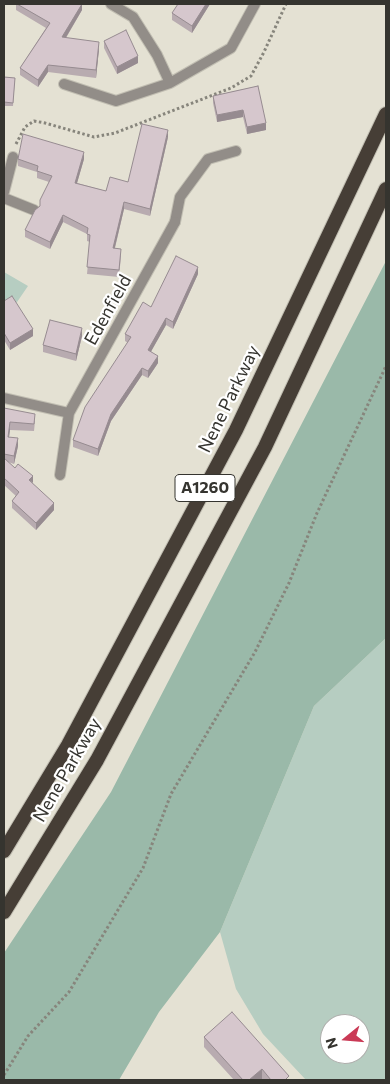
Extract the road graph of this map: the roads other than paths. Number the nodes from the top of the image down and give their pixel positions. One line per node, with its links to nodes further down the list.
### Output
1 (111, 4): 3 (street)
2 (255, 4): 3 (street)
3 (170, 83): 4 (street)
4 (64, 84)
5 (386, 114): 15 (highway, Nene Parkway / A1260)
6 (236, 151): 13 (street, Edenfield)
7 (13, 157): 9 (street)
8 (386, 189): 16 (highway, Nene Parkway / A1260)
9 (4, 192)
10 (4, 198): 11 (street)
11 (34, 210)
12 (4, 398): 13 (street)
13 (69, 413): 14 (street, Edenfield)
14 (60, 474)
15 (4, 851)
16 (4, 912)

